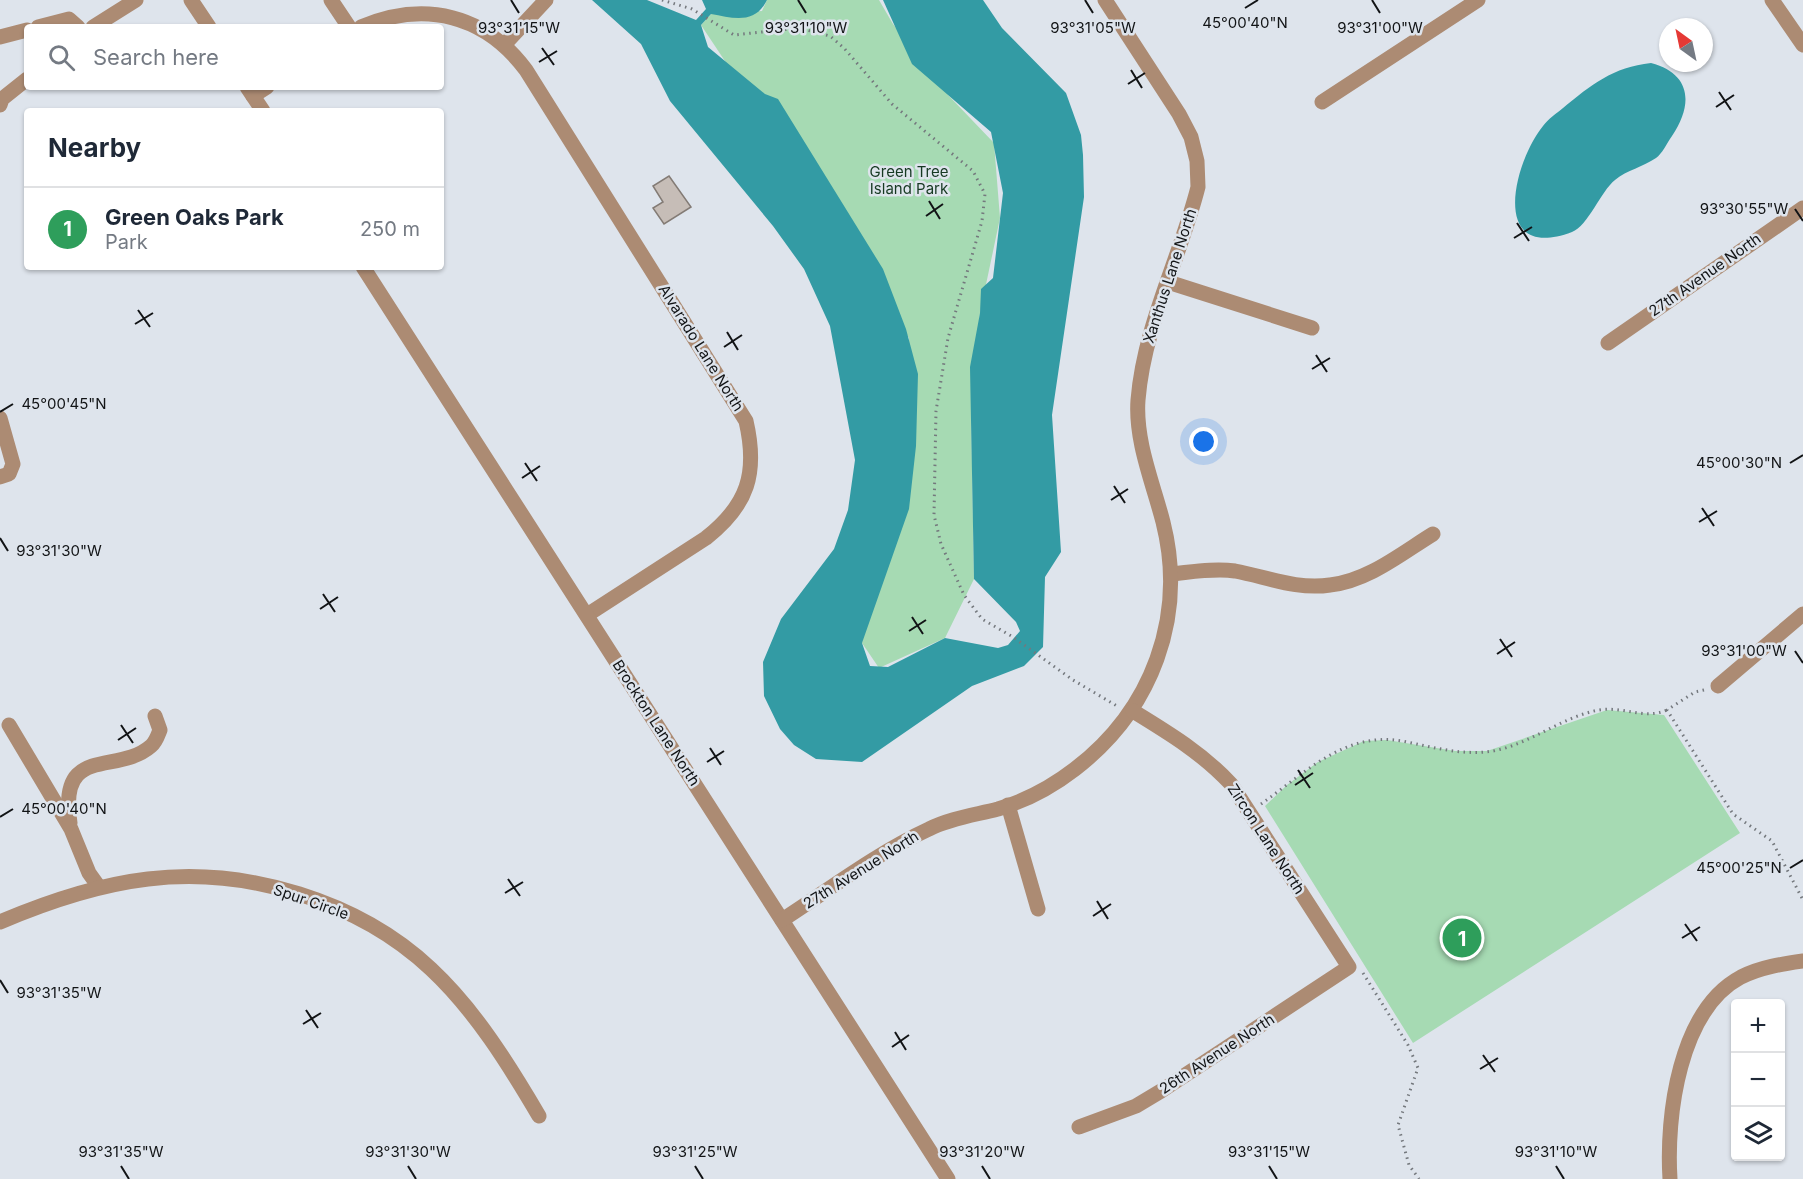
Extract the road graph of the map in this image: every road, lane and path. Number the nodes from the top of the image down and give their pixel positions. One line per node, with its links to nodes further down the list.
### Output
1 (136, 0): 11 (street)
2 (191, 0): 12 (street)
3 (331, 0): 13 (street)
4 (546, 0): 17 (street)
5 (662, 0): 36 (path)
6 (1106, 0): 26 (street, Xanthus Lane North)
7 (1478, 0): 21 (street)
8 (1772, 0): 18 (street)
9 (50, 24): 10 (street)
10 (75, 24)
11 (98, 24)
12 (207, 24)
13 (347, 24)
14 (370, 24): 17 (street, Alvarado Lane North)
15 (24, 31): 16 (street)
16 (0, 37)
17 (505, 44): 34 (street, Alvarado Lane North)
18 (1803, 45)
19 (24, 81): 22 (street)
20 (250, 92): 23 (street)
21 (1322, 102)
22 (0, 105)
23 (261, 108)
24 (1803, 208): 28 (street, 27th Avenue North)
25 (365, 270): 34 (street, Brockton Lane North)
26 (1168, 282): 27 (street); 32 (street, Xanthus Lane North)
27 (1312, 328)
28 (1608, 343)
29 (0, 417): 30 (street)
30 (0, 477)
31 (1433, 534): 32 (street)
32 (1170, 574): 38 (street, 27th Avenue North)
33 (1803, 614): 35 (street)
34 (587, 615): 47 (street, Brockton Lane North)
35 (1718, 686): 37 (path)
36 (1118, 706)
37 (1667, 710): 42 (path); 45 (path)
38 (1133, 711): 41 (street, 27th Avenue North); 50 (street, Zircon Lane North)
39 (156, 716): 43 (street)
40 (9, 725): 43 (street)
41 (1008, 805): 46 (street); 47 (street, 27th Avenue North)
42 (1259, 806)
43 (70, 829): 44 (street)
44 (99, 887): 48 (street, Spur Circle); 51 (street, Spur Circle)
45 (1803, 900)
46 (1038, 909)
47 (782, 920): 53 (street, Brockton Lane North)
48 (0, 922)
49 (1803, 961): 55 (street)
50 (1349, 967): 52 (street, 26th Avenue North); 54 (path)
51 (539, 1116)
52 (1079, 1127)
53 (948, 1179)
54 (1419, 1179)
55 (1670, 1179)

